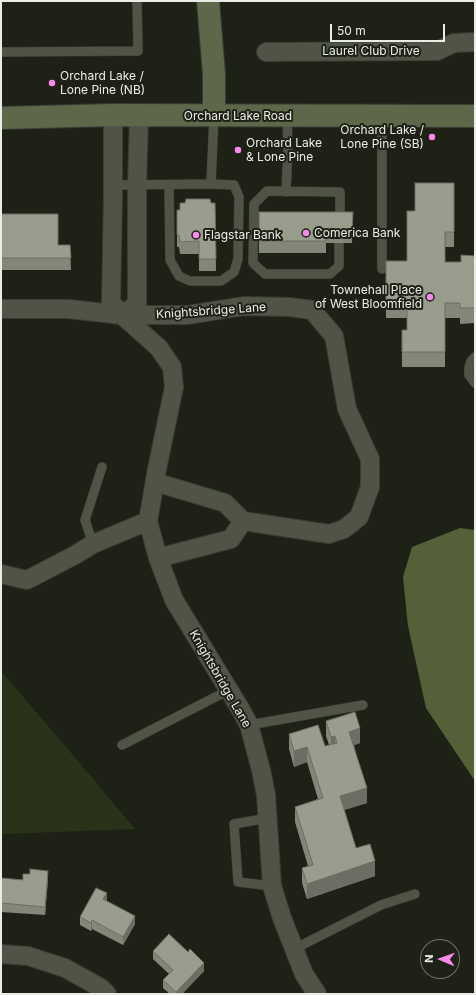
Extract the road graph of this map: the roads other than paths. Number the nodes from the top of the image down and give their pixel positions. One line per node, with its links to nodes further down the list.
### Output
1 (137, 1): 4 (lane)
2 (208, 1): 8 (main road)
3 (475, 42): 5 (street, Laurel Club Drive)
4 (1, 52)
5 (266, 52)
6 (113, 115): 7 (main road, Orchard Lake Road); 12 (main road, Orchard Lake Road); 14 (street, Knightsbridge Lane)
7 (139, 116): 8 (main road, Orchard Lake Road); 16 (street)
8 (214, 116): 9 (main road, Orchard Lake Road); 13 (lane)
9 (287, 116): 10 (main road, Orchard Lake Road); 17 (lane)
10 (382, 116): 11 (main road, Orchard Lake Road); 20 (lane)
11 (475, 116)
12 (1, 118)
13 (211, 184): 15 (lane); 15 (lane)
14 (113, 185): 16 (lane); 22 (street, Knightsbridge Lane)
15 (169, 185): 16 (lane)
16 (137, 186): 22 (street)
17 (286, 192): 18 (lane); 19 (lane)
18 (340, 224)
19 (339, 243)
20 (382, 269)
21 (1, 309): 22 (street)
22 (122, 315): 26 (street, Knightsbridge Lane); 28 (street, Knightsbridge Lane)
23 (475, 357): 24 (lane)
24 (475, 383)
25 (102, 467): 29 (lane)
26 (155, 482): 27 (street, Knightsbridge Lane); 28 (street)
27 (148, 521): 29 (street); 30 (street, Knightsbridge Lane)
28 (243, 521): 30 (street)
29 (93, 544): 31 (street)
30 (158, 558): 32 (street, Knightsbridge Lane)
31 (1, 574)
32 (229, 690): 34 (street, Knightsbridge Lane); 35 (lane)
33 (363, 705): 34 (lane)
34 (249, 725): 36 (street, Knightsbridge Lane)
35 (122, 745)
36 (268, 818): 37 (street, Knightsbridge Lane); 37 (lane)
37 (272, 886): 39 (street, Knightsbridge Lane)
38 (415, 894): 39 (lane)
39 (294, 949): 42 (street, Knightsbridge Lane)
40 (1, 954): 41 (street)
41 (107, 994)
42 (317, 994)

